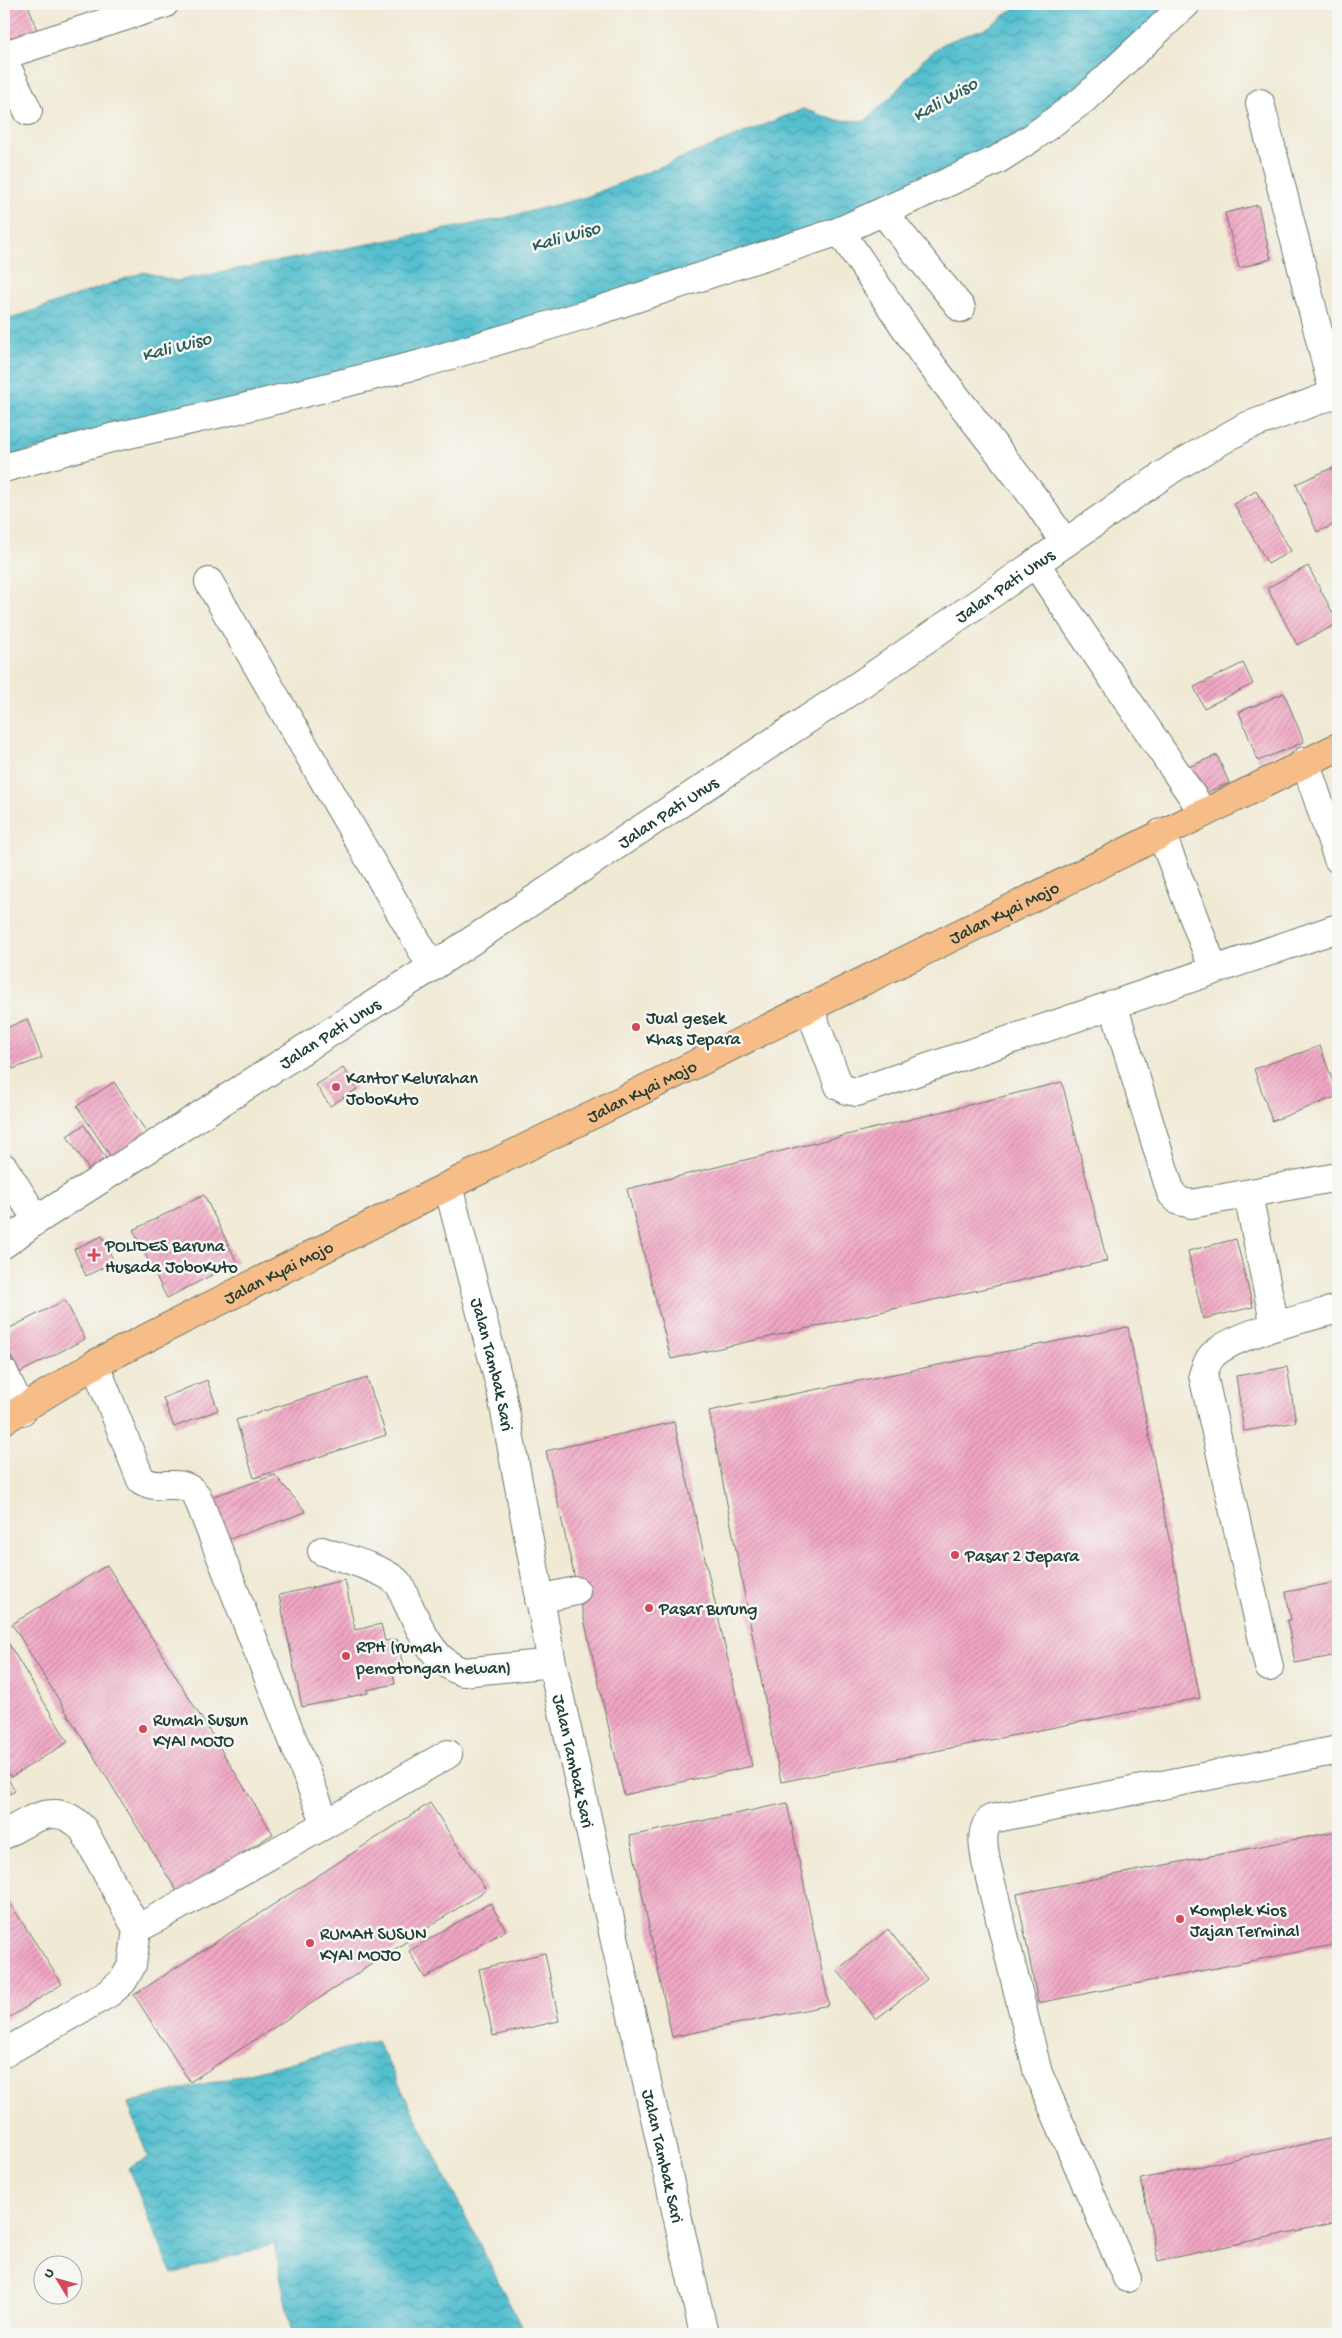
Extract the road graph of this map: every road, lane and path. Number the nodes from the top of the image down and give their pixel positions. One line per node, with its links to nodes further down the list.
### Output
1 (164, 4): 3 (street)
2 (1186, 4): 7 (street)
3 (4, 55)
4 (4, 61): 6 (street)
5 (1260, 103): 10 (street)
6 (28, 111)
7 (883, 212): 8 (street); 9 (street)
8 (840, 231): 11 (street); 12 (street)
9 (961, 308)
10 (1336, 394): 12 (street, Jalan Pati Unus)
11 (4, 468)
12 (1065, 543): 13 (street, Jalan Pati Unus)
13 (1035, 563): 17 (street); 21 (street, Jalan Pati Unus)
14 (209, 582): 21 (street)
15 (1338, 747): 16 (main road, Jalan Kyai Mojo)
16 (1305, 761): 17 (main road, Jalan Kyai Mojo); 19 (street)
17 (1203, 812): 18 (main road, Jalan Kyai Mojo)
18 (1161, 833): 22 (street); 24 (main road, Jalan Kyai Mojo)
19 (1338, 859)
20 (1338, 928): 22 (street)
21 (432, 967): 29 (street, Jalan Pati Unus)
22 (1214, 970): 23 (street)
23 (1113, 1004): 24 (street); 28 (street)
24 (809, 1007): 27 (main road, Jalan Kyai Mojo)
25 (4, 1168): 29 (street)
26 (1338, 1177): 28 (street)
27 (448, 1186): 33 (main road, Jalan Kyai Mojo); 38 (street, Jalan Tambak Sari)
28 (1248, 1195): 32 (street)
29 (37, 1220): 30 (street, Jalan Pati Unus)
30 (4, 1244)
31 (1338, 1309): 32 (street)
32 (1275, 1326): 40 (street)
33 (94, 1364): 35 (main road, Jalan Kyai Mojo); 43 (street)
34 (4, 1373): 35 (street)
35 (13, 1416)
36 (322, 1551): 39 (street)
37 (576, 1591): 38 (street)
38 (539, 1599): 39 (street, Jalan Tambak Sari)
39 (552, 1662): 48 (street, Jalan Tambak Sari)
40 (1269, 1667)
41 (1338, 1750): 47 (street)
42 (448, 1754): 43 (street)
43 (326, 1824): 45 (street)
44 (4, 1835): 45 (street)
45 (137, 1929): 46 (street)
46 (4, 2053)
47 (1127, 2278)
48 (704, 2334)

